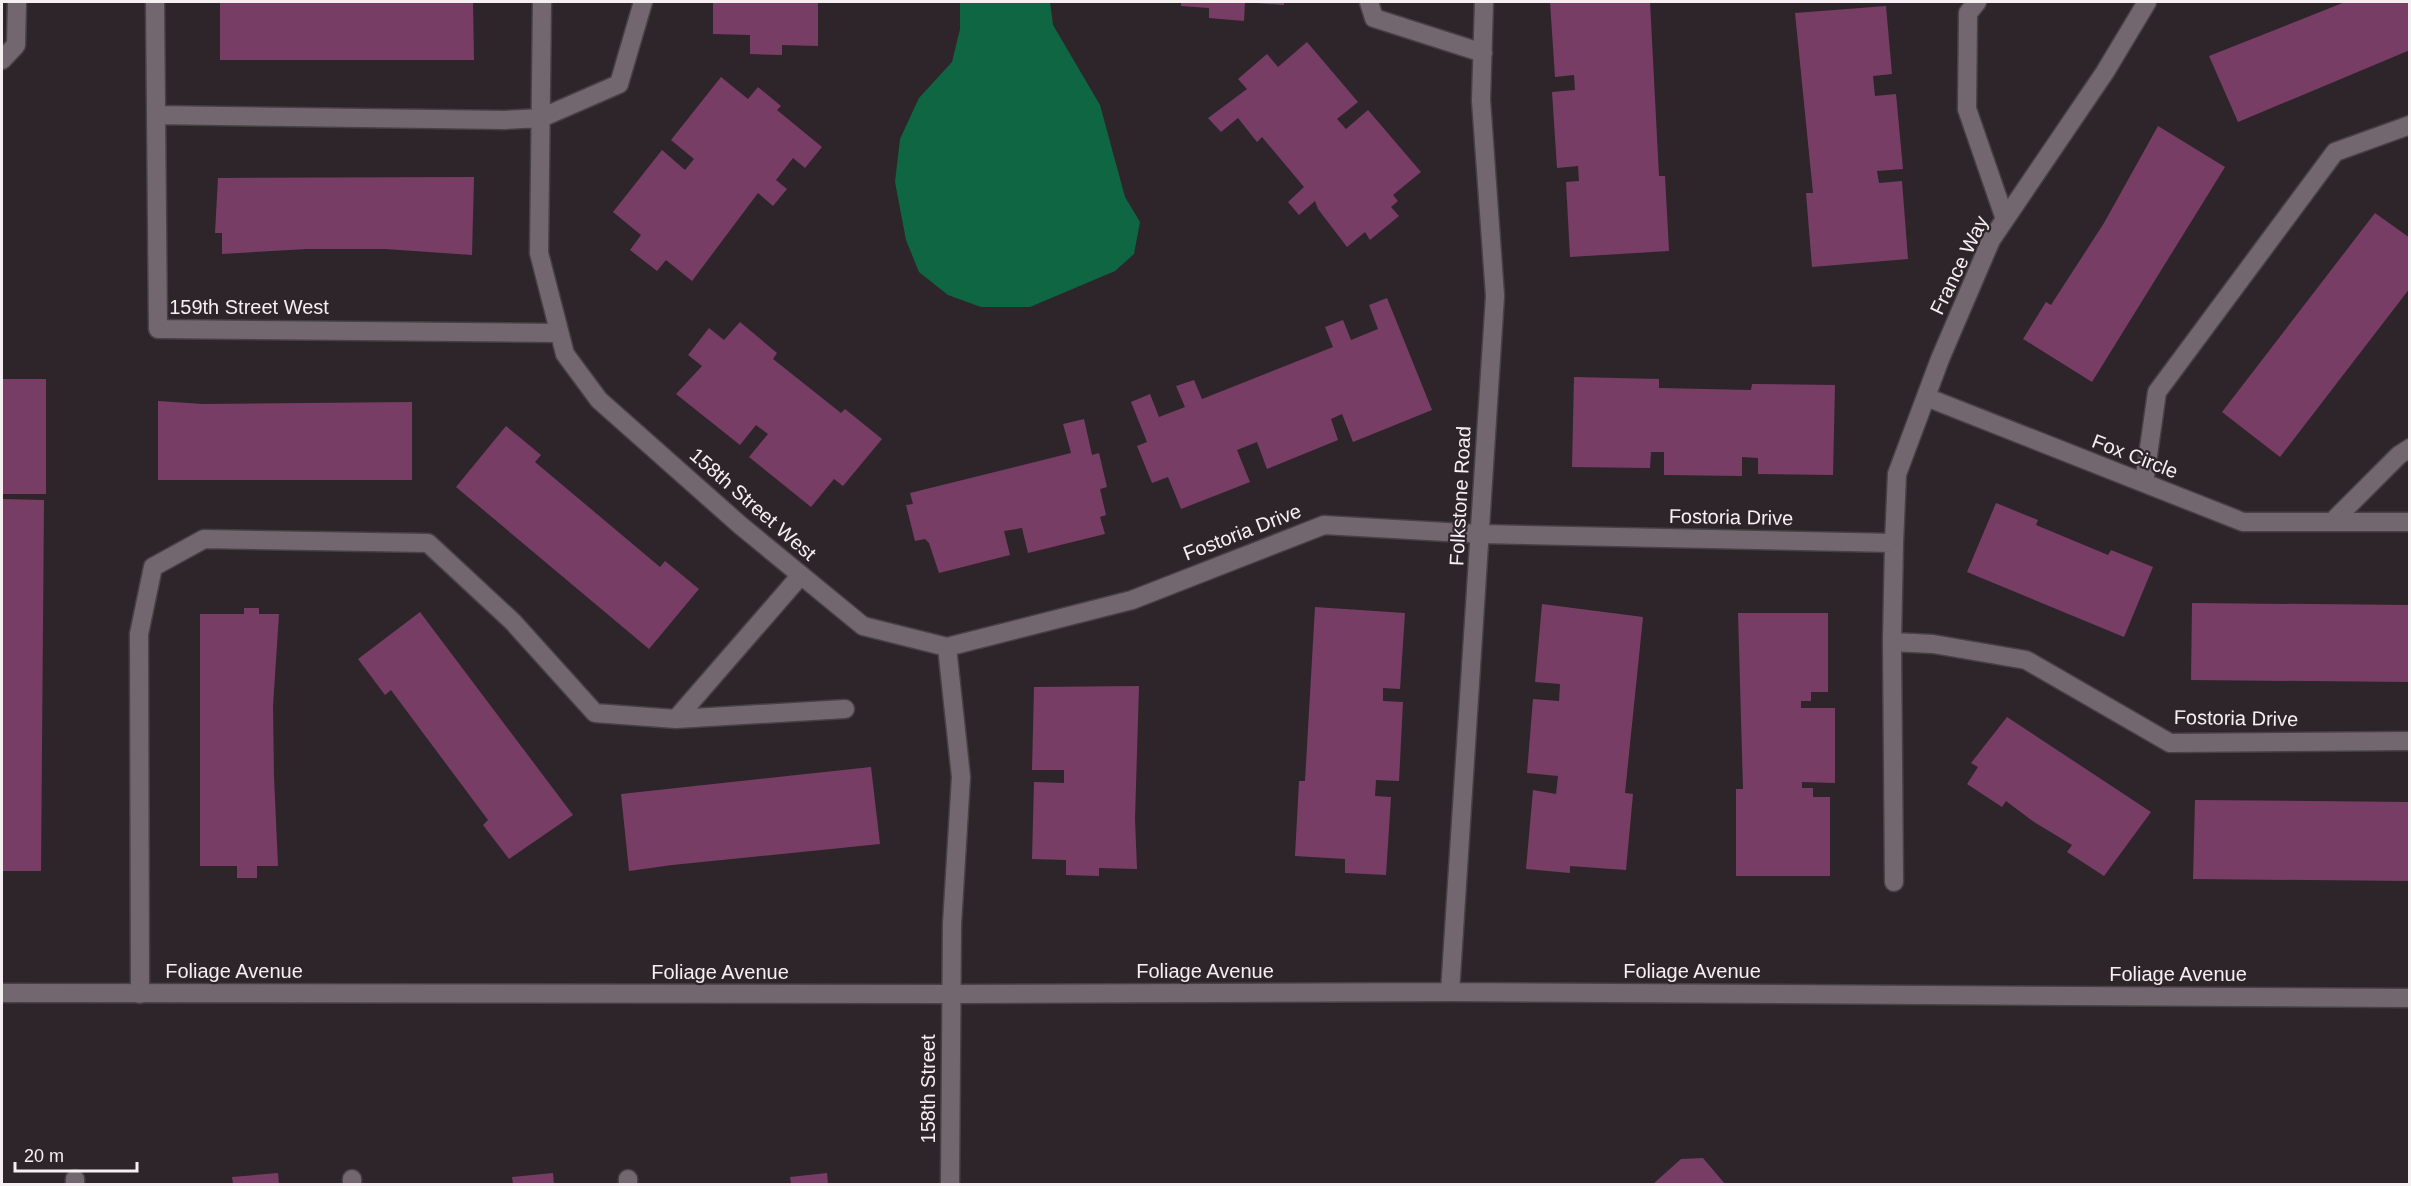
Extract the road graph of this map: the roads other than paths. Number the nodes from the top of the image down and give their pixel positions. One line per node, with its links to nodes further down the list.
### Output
1 (17, 2): 10 (street)
2 (155, 2): 11 (street, 159th Street West)
3 (542, 2): 12 (street, 158th Street West)
4 (643, 2): 12 (street)
5 (1369, 2): 9 (street)
6 (1484, 2): 9 (street, Folkstone Road)
7 (1977, 2): 14 (street)
8 (2147, 2): 14 (street, France Way)
9 (1483, 53): 21 (street, Folkstone Road)
10 (2, 60)
11 (156, 115): 12 (street); 15 (street, 159th Street West)
12 (541, 118): 15 (street, 158th Street West)
13 (2409, 124): 18 (street)
14 (2005, 219): 16 (street, France Way)
15 (559, 333): 23 (street, 158th Street West)
16 (1926, 398): 18 (street, Fox Circle); 22 (street, France Way)
17 (2409, 448): 19 (street)
18 (2144, 483): 19 (street, Fox Circle)
19 (2333, 521): 20 (street, Fox Circle)
20 (2409, 522)
21 (1481, 534): 22 (street, Fostoria Drive); 25 (street, Fostoria Drive); 30 (street, Folkstone Road)
22 (1894, 543): 24 (street)
23 (801, 575): 25 (street, 158th Street West); 27 (street)
24 (1892, 642): 28 (street, Fostoria Drive); 29 (street)
25 (947, 647): 33 (street)
26 (845, 710): 27 (street)
27 (676, 719): 32 (street)
28 (2409, 741)
29 (1894, 882)
30 (1450, 992): 33 (street, Foliage Avenue); 34 (street, Foliage Avenue)
31 (2, 993): 32 (street, Foliage Avenue)
32 (140, 994): 33 (street, Foliage Avenue)
33 (951, 994): 35 (street, 158th Street)
34 (2409, 998)
35 (950, 1185)

